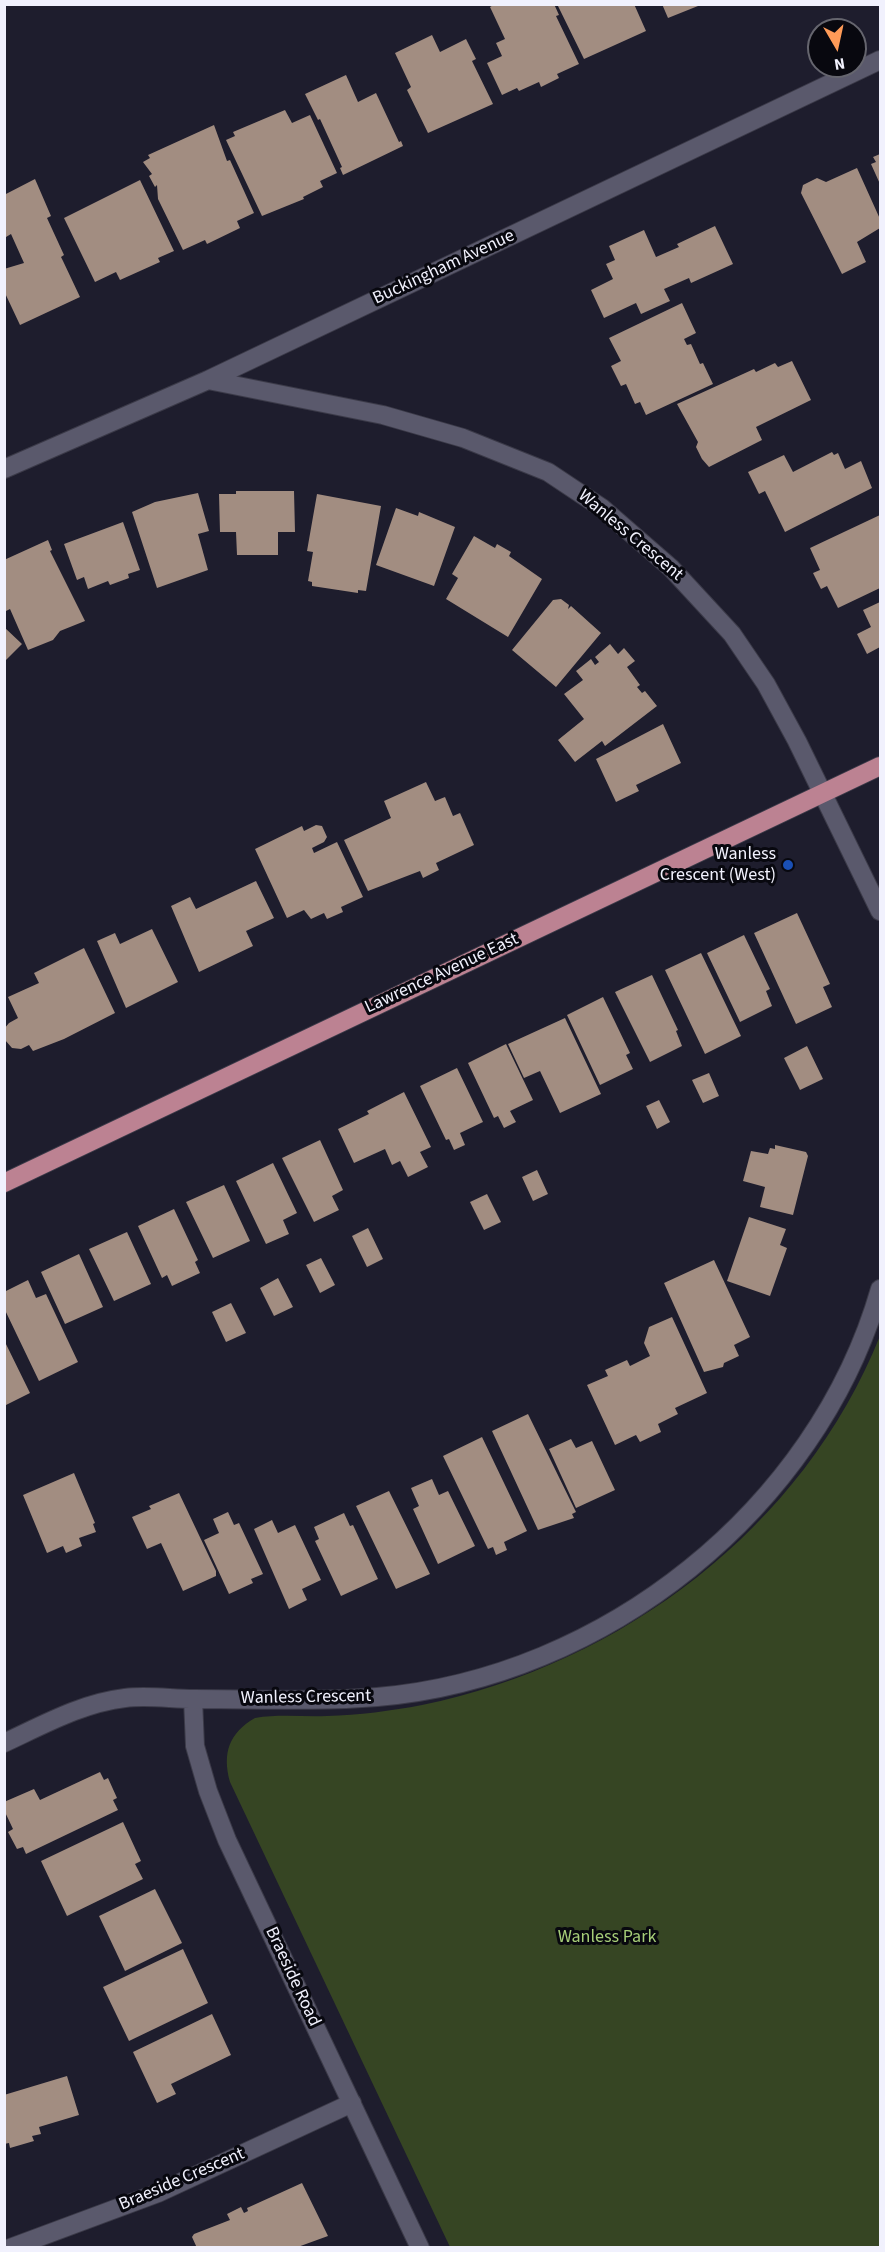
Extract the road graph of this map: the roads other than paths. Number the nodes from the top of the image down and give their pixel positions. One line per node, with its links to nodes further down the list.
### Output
1 (880, 60): 2 (street, Buckingham Avenue)
2 (208, 380): 3 (street, Buckingham Avenue); 5 (street, Wanless Crescent)
3 (7, 462)
4 (880, 766): 5 (main road, Lawrence Avenue East)
5 (823, 793): 6 (street, Wanless Crescent); 7 (main road, Lawrence Avenue East)
6 (880, 911)
7 (4, 1183)
8 (880, 1289): 9 (street, Wanless Crescent)
9 (193, 1699): 10 (street, Wanless Crescent); 11 (street, Braeside Road)
10 (4, 1743)
11 (352, 2103): 12 (street, Braeside Crescent); 13 (street, Braeside Road)
12 (10, 2247)
13 (420, 2247)

